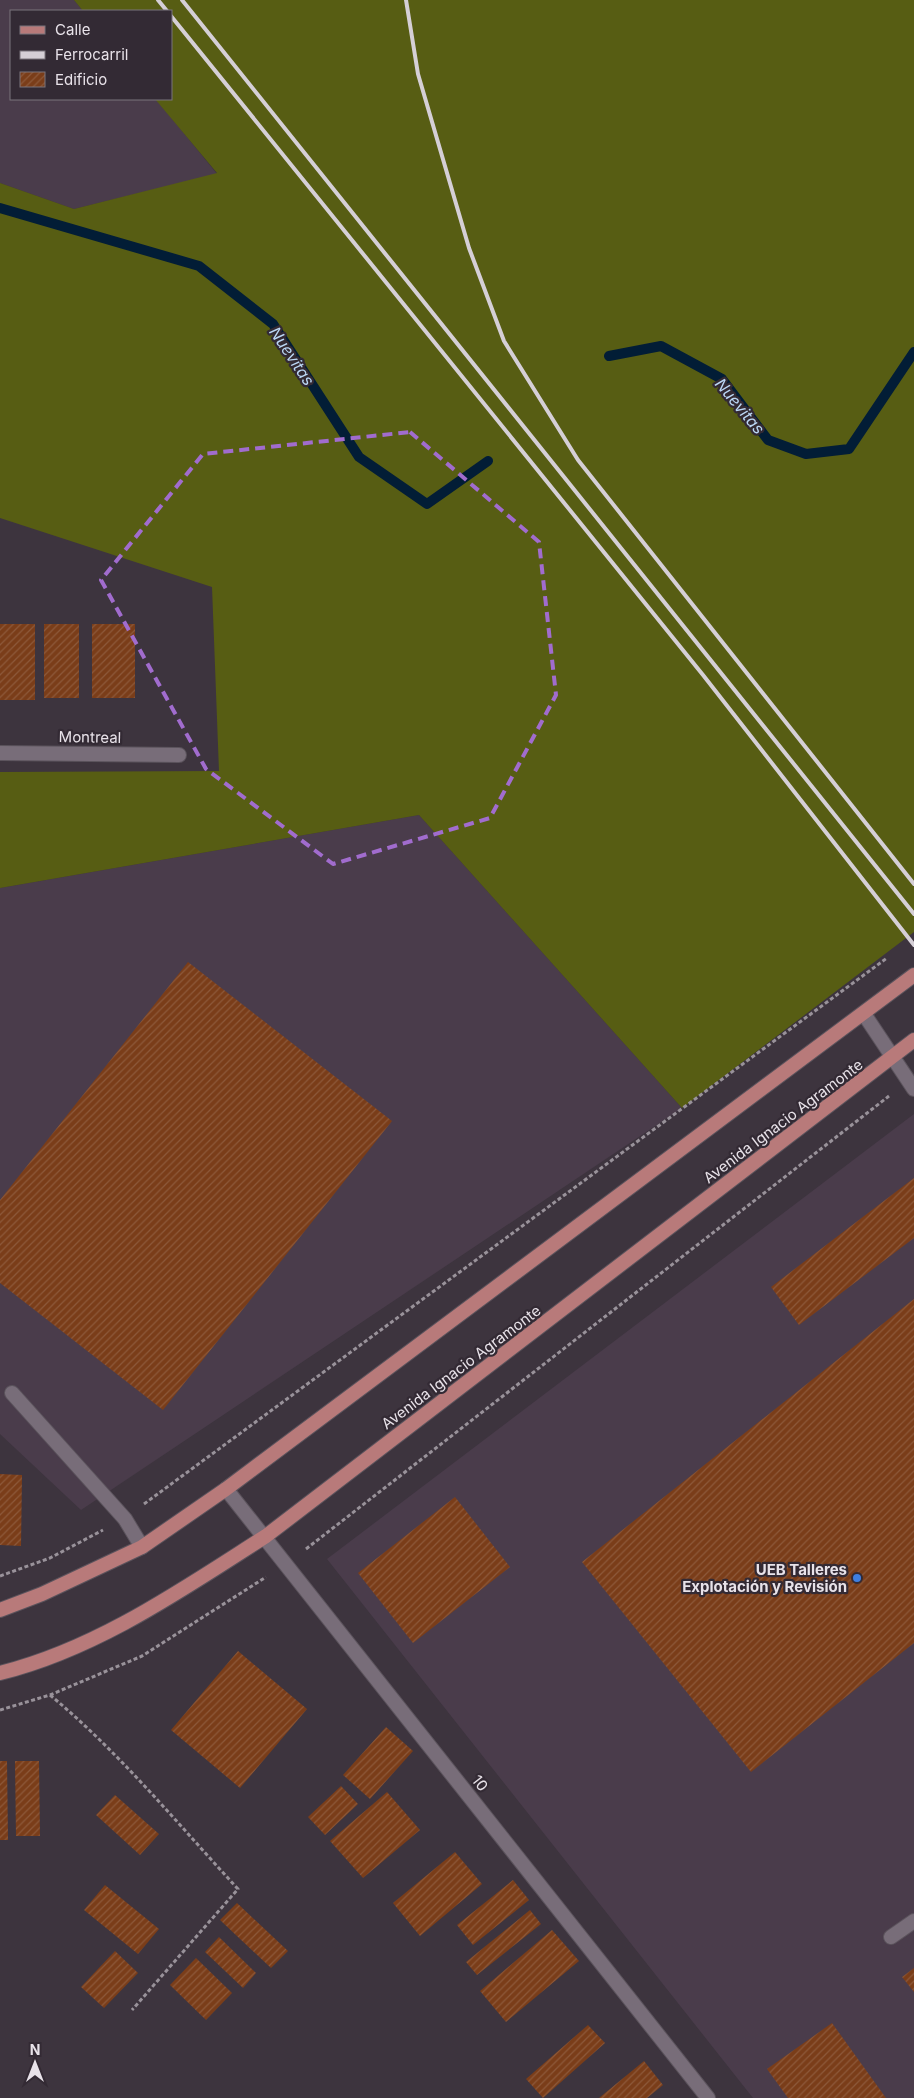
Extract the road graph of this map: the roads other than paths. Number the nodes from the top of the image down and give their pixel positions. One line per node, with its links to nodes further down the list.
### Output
1 (0, 753): 2 (street, Montreal)
2 (179, 755)
3 (914, 975): 4 (main road)
4 (864, 1014): 6 (street); 9 (main road)
5 (914, 1040): 6 (main road, Avenida Ignacio Agramonte)
6 (893, 1056): 7 (street); 10 (main road, Avenida Ignacio Agramonte)
7 (914, 1089)
8 (12, 1393): 11 (street)
9 (226, 1489): 10 (street, 10); 11 (main road)
10 (266, 1536): 13 (main road, Avenida Ignacio Agramonte); 16 (street, 10)
11 (142, 1548): 12 (main road)
12 (0, 1610)
13 (0, 1673)
14 (914, 1921): 15 (street)
15 (891, 1937)
16 (708, 2098)

